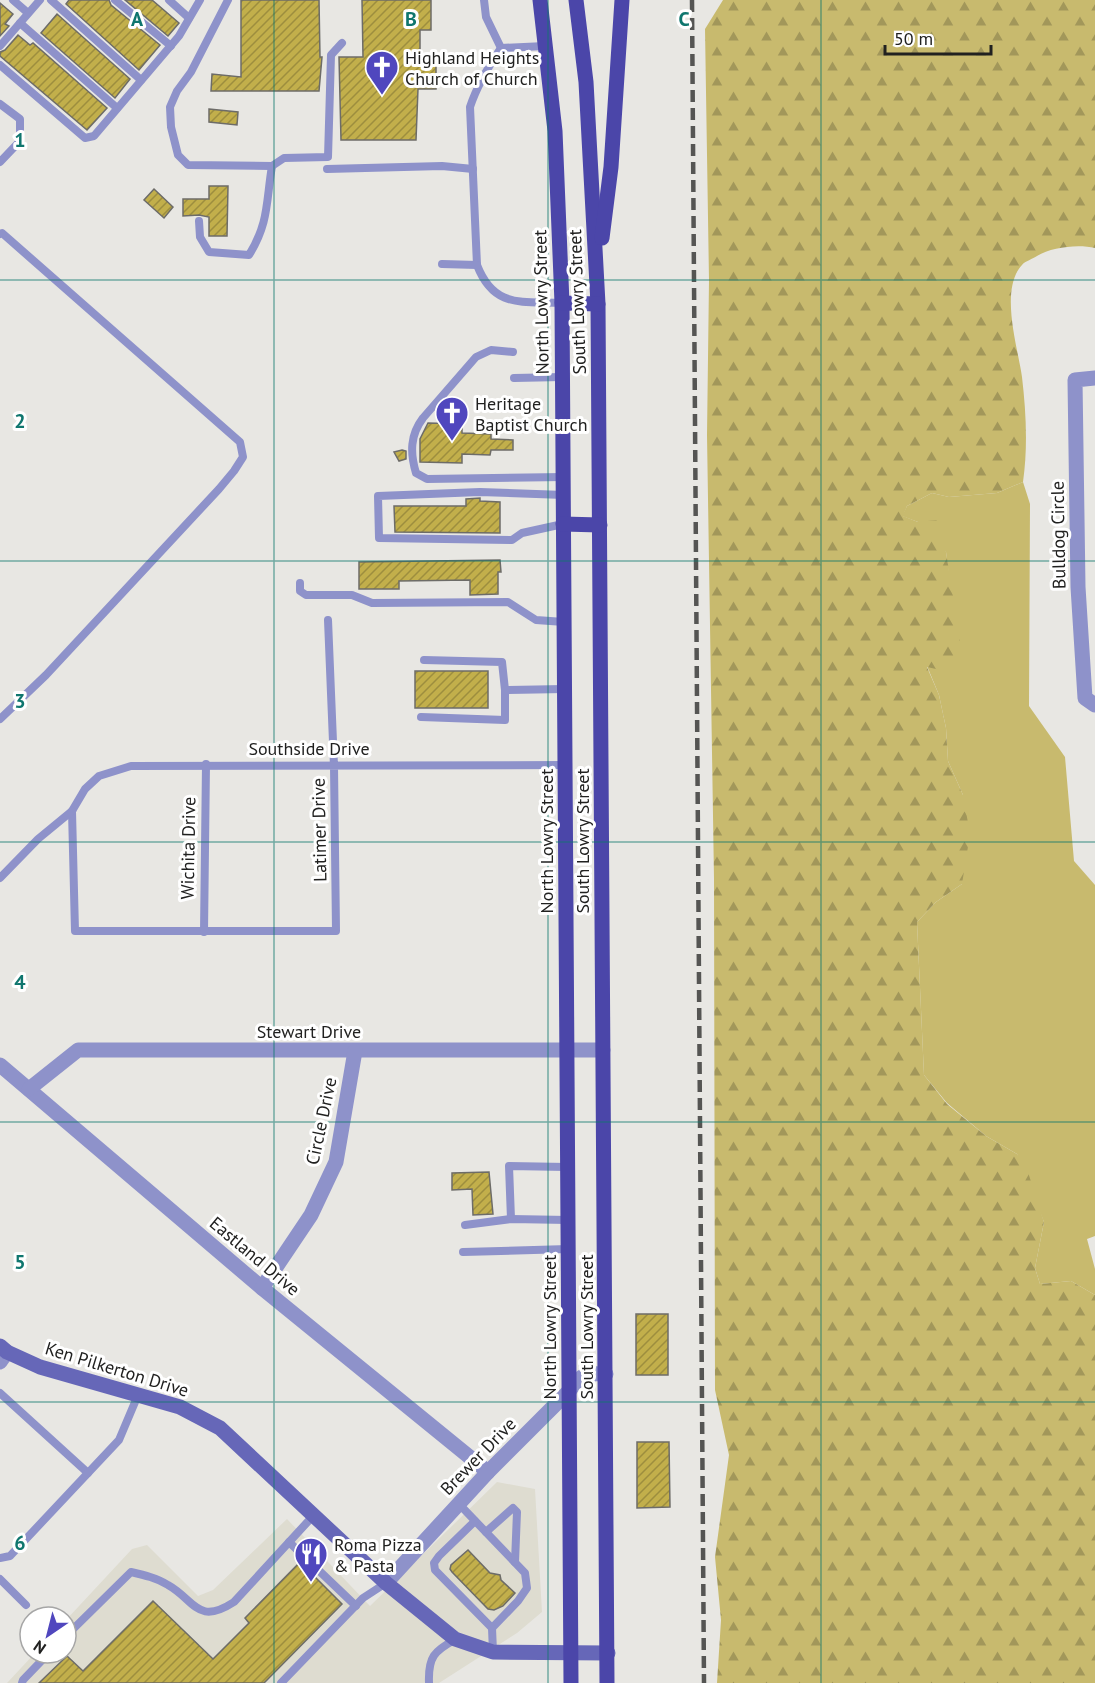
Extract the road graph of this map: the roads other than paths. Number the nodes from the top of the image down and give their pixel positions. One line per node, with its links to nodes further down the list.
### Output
1 (13, 0): 12 (lane)
2 (40, 0): 12 (lane)
3 (51, 0): 21 (lane)
4 (116, 0): 17 (lane)
5 (169, 0): 13 (lane)
6 (200, 0): 13 (lane)
7 (228, 0): 25 (lane)
8 (484, 0): 19 (lane)
9 (540, 0): 18 (main road, North Lowry Street)
10 (576, 0): 32 (main road, South Lowry Street)
11 (622, 0): 32 (main road)
12 (28, 13): 14 (lane)
13 (189, 18): 17 (lane)
14 (20, 23): 16 (lane); 23 (lane)
15 (342, 43): 25 (lane)
16 (0, 46)
17 (171, 46): 21 (lane)
18 (545, 46): 19 (lane); 33 (main road, North Lowry Street)
19 (501, 48): 26 (lane)
20 (0, 65): 23 (lane)
21 (141, 80): 23 (lane)
22 (0, 104): 24 (lane)
23 (117, 108)
24 (0, 162)
25 (272, 166): 28 (lane)
26 (473, 169): 27 (lane); 31 (lane)
27 (327, 170)
28 (199, 221)
29 (0, 234): 51 (lane)
30 (442, 264): 31 (lane)
31 (477, 265): 33 (lane)
32 (597, 279): 34 (main road, South Lowry Street)
33 (562, 303): 34 (main road); 36 (main road, North Lowry Street)
34 (598, 304): 42 (main road, South Lowry Street)
35 (513, 352): 39 (lane)
36 (562, 377): 37 (lane); 39 (main road, North Lowry Street)
37 (514, 378)
38 (1095, 378): 49 (street, Bulldog Circle)
39 (564, 477): 40 (main road, North Lowry Street)
40 (564, 495): 41 (main road, North Lowry Street); 41 (lane)
41 (563, 524): 42 (main road); 45 (main road, North Lowry Street)
42 (600, 525): 59 (main road, South Lowry Street)
43 (300, 583): 45 (lane)
44 (328, 620): 54 (lane, Latimer Drive)
45 (564, 622): 47 (main road, North Lowry Street)
46 (424, 660): 48 (lane)
47 (564, 689): 48 (lane); 53 (main road, North Lowry Street)
48 (505, 690): 50 (lane)
49 (1095, 705)
50 (421, 717)
51 (0, 719)
52 (206, 764): 54 (lane, Southside Drive); 55 (lane, Southside Drive); 57 (lane, Wichita Drive)
53 (565, 765): 54 (lane, Southside Drive); 58 (main road, North Lowry Street)
54 (334, 766): 57 (lane, Latimer Drive)
55 (72, 811): 56 (lane, Southside Drive); 57 (lane)
56 (0, 878)
57 (204, 932)
58 (566, 1049): 59 (street, Stewart Drive); 60 (street, Stewart Drive); 63 (main road, North Lowry Street)
59 (603, 1050): 71 (main road, South Lowry Street)
60 (355, 1051): 62 (street, Stewart Drive); 69 (street, Circle Drive)
61 (0, 1065): 62 (street, Eastland Drive)
62 (29, 1089): 69 (street, Eastland Drive)
63 (567, 1167): 64 (lane); 65 (main road, North Lowry Street)
64 (511, 1219): 65 (lane); 66 (lane)
65 (568, 1220): 67 (main road, North Lowry Street)
66 (465, 1225)
67 (568, 1249): 68 (lane); 72 (main road, North Lowry Street)
68 (463, 1252)
69 (262, 1288): 75 (street, Eastland Drive)
70 (2, 1354): 74 (street, Ken Pilkerton Drive)
71 (606, 1374): 72 (street, Brewer Drive); 93 (main road, South Lowry Street)
72 (569, 1391): 75 (street, Brewer Drive); 92 (main road, North Lowry Street)
73 (0, 1394): 76 (lane)
74 (138, 1395): 76 (lane); 78 (street, Ken Pilkerton Drive)
75 (488, 1472): 77 (street, Brewer Drive)
76 (88, 1473): 82 (lane)
77 (459, 1504): 79 (lane); 85 (street, Brewer Drive)
78 (314, 1516): 81 (lane); 85 (street, Ken Pilkerton Drive)
79 (475, 1521): 80 (lane); 89 (lane)
80 (486, 1532): 83 (lane); 83 (lane)
81 (289, 1542): 87 (lane); 88 (lane)
82 (0, 1557)
83 (514, 1562): 89 (lane)
84 (0, 1579): 86 (lane)
85 (386, 1583): 87 (lane); 90 (street, Ken Pilkerton Drive)
86 (26, 1605)
87 (356, 1606): 96 (lane)
88 (78, 1624)
89 (492, 1628): 91 (lane)
90 (456, 1639): 91 (street, Ken Pilkerton Drive); 97 (lane)
91 (493, 1652): 92 (street, Ken Pilkerton Drive)
92 (572, 1653): 93 (street, Ken Pilkerton Drive); 98 (main road, North Lowry Street)
93 (608, 1653): 99 (main road, South Lowry Street)
94 (37, 1665): 95 (lane)
95 (22, 1683)
96 (281, 1683)
97 (429, 1683)
98 (572, 1683)
99 (608, 1683)

